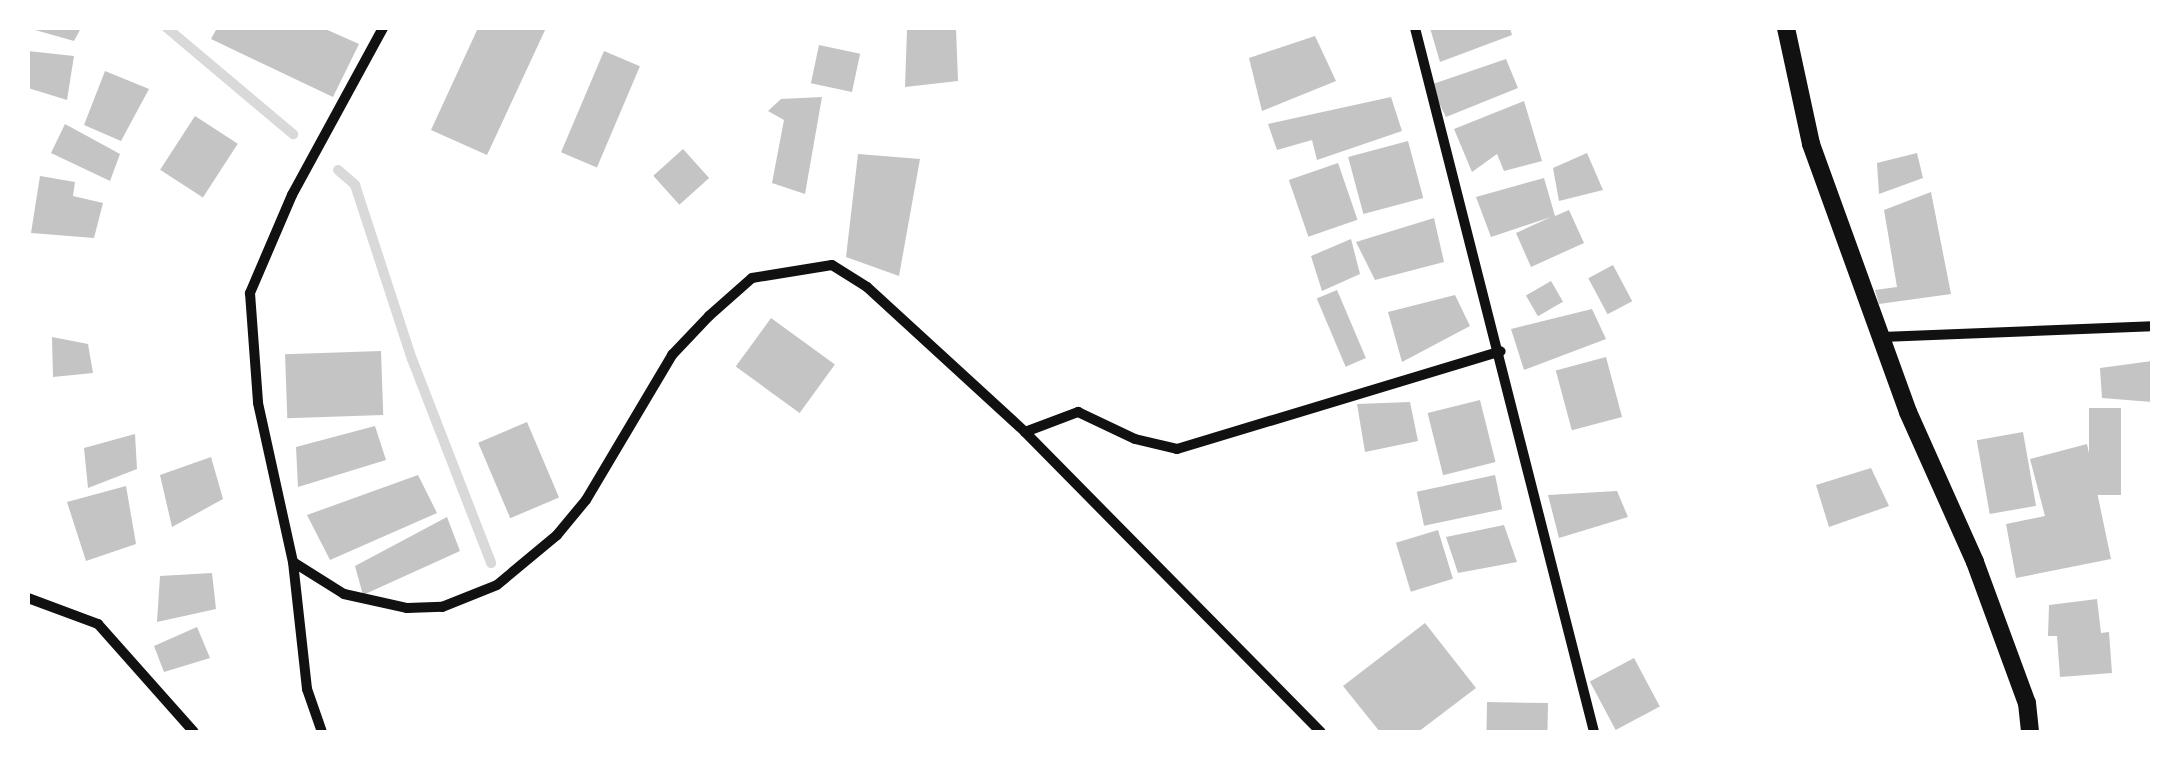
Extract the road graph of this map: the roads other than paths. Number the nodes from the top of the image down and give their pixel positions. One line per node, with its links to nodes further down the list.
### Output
1 (383, 28): 8 (street)
2 (1415, 28): 6 (street)
3 (1786, 28): 5 (street)
4 (2152, 326): 5 (street)
5 (1882, 337): 14 (street)
6 (1502, 351): 7 (street); 13 (street)
7 (1025, 432): 8 (street); 12 (street)
8 (293, 562): 11 (street)
9 (28, 598): 10 (street)
10 (194, 732)
11 (322, 732)
12 (1321, 732)
13 (1594, 732)
14 (2030, 732)

